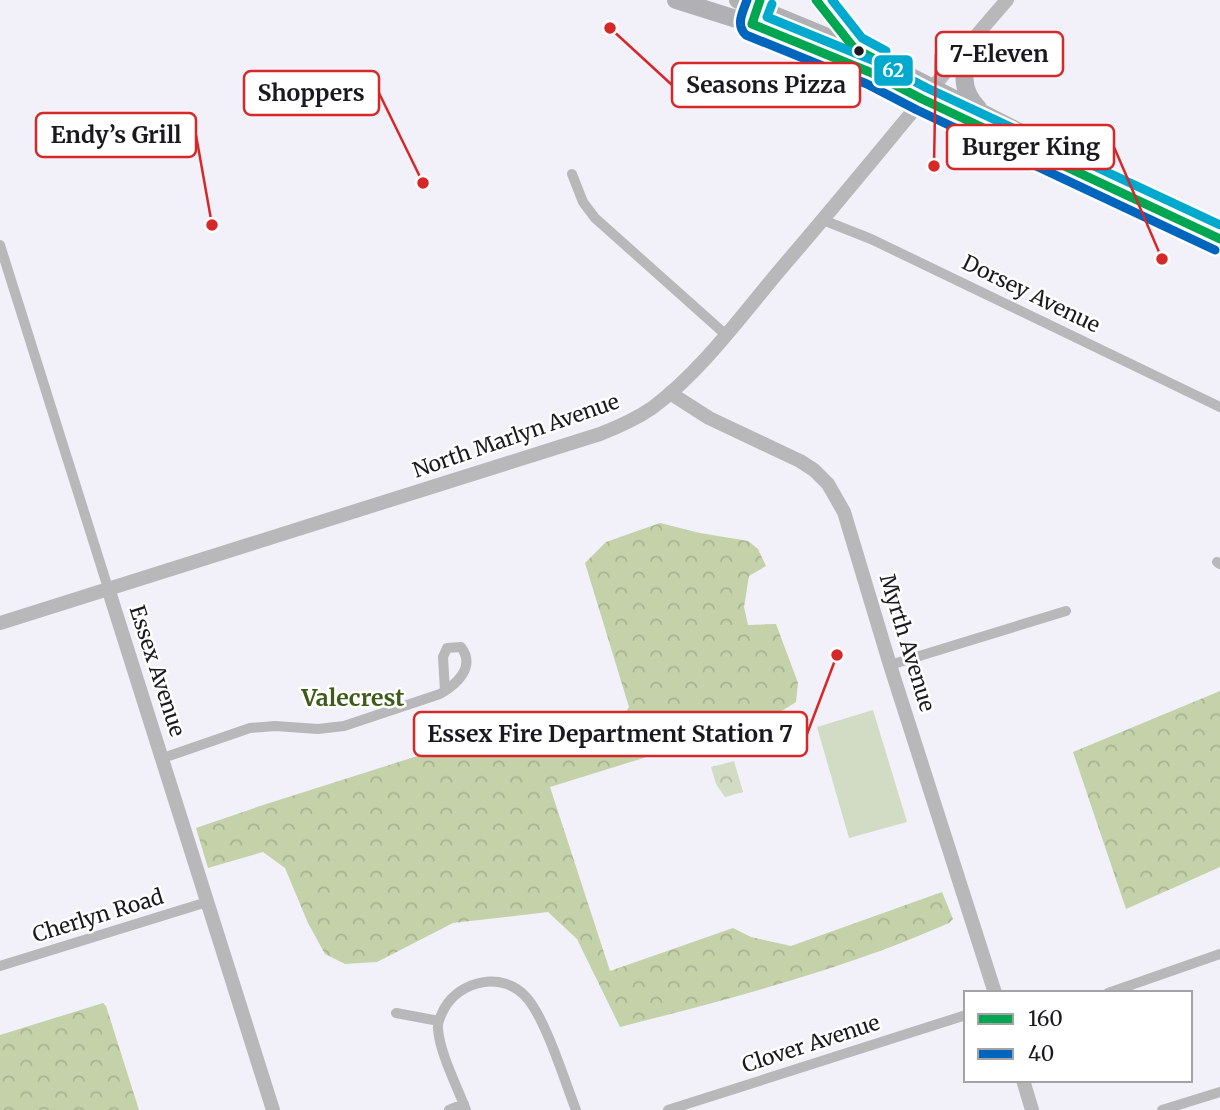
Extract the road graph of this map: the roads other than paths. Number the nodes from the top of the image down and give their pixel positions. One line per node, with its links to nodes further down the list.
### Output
1 (676, 0): 5 (main road)
2 (738, 0): 5 (main road)
3 (816, 0): 7 (street)
4 (1007, 0): 6 (street, North Marlyn Avenue)
5 (757, 10): 7 (main road); 8 (main road)
6 (972, 40): 8 (street, North Marlyn Avenue); 9 (main road)
7 (854, 48): 8 (main road)
8 (926, 94): 9 (main road); 11 (street, North Marlyn Avenue); 13 (main road)
9 (986, 116): 12 (main road)
10 (572, 174): 15 (street)
11 (824, 220): 15 (street, North Marlyn Avenue); 17 (street, Dorsey Avenue)
12 (1220, 230)
13 (1220, 239)
14 (0, 244): 18 (street, Essex Avenue)
15 (725, 334): 16 (street, North Marlyn Avenue)
16 (670, 393): 18 (street, North Marlyn Avenue); 21 (street, Myrth Avenue)
17 (1220, 407)
18 (108, 588): 20 (street, North Marlyn Avenue); 23 (street, Essex Avenue)
19 (1066, 611): 21 (street)
20 (0, 622)
21 (890, 665): 27 (street, Myrth Avenue)
22 (445, 691): 23 (street)
23 (163, 758): 24 (street, Essex Avenue)
24 (207, 902): 26 (street, Cherlyn Road); 35 (street, Essex Avenue)
25 (1220, 954): 28 (street)
26 (0, 966)
27 (994, 991)
28 (1114, 991)
29 (396, 1013): 31 (street)
30 (964, 1017): 38 (street, Clover Avenue)
31 (439, 1021): 34 (street); 37 (street)
32 (1024, 1082): 39 (street)
33 (1220, 1092): 40 (street)
34 (465, 1107): 36 (street)
35 (273, 1110)
36 (449, 1110)
37 (576, 1110)
38 (668, 1110)
39 (1032, 1110)
40 (1162, 1110)

